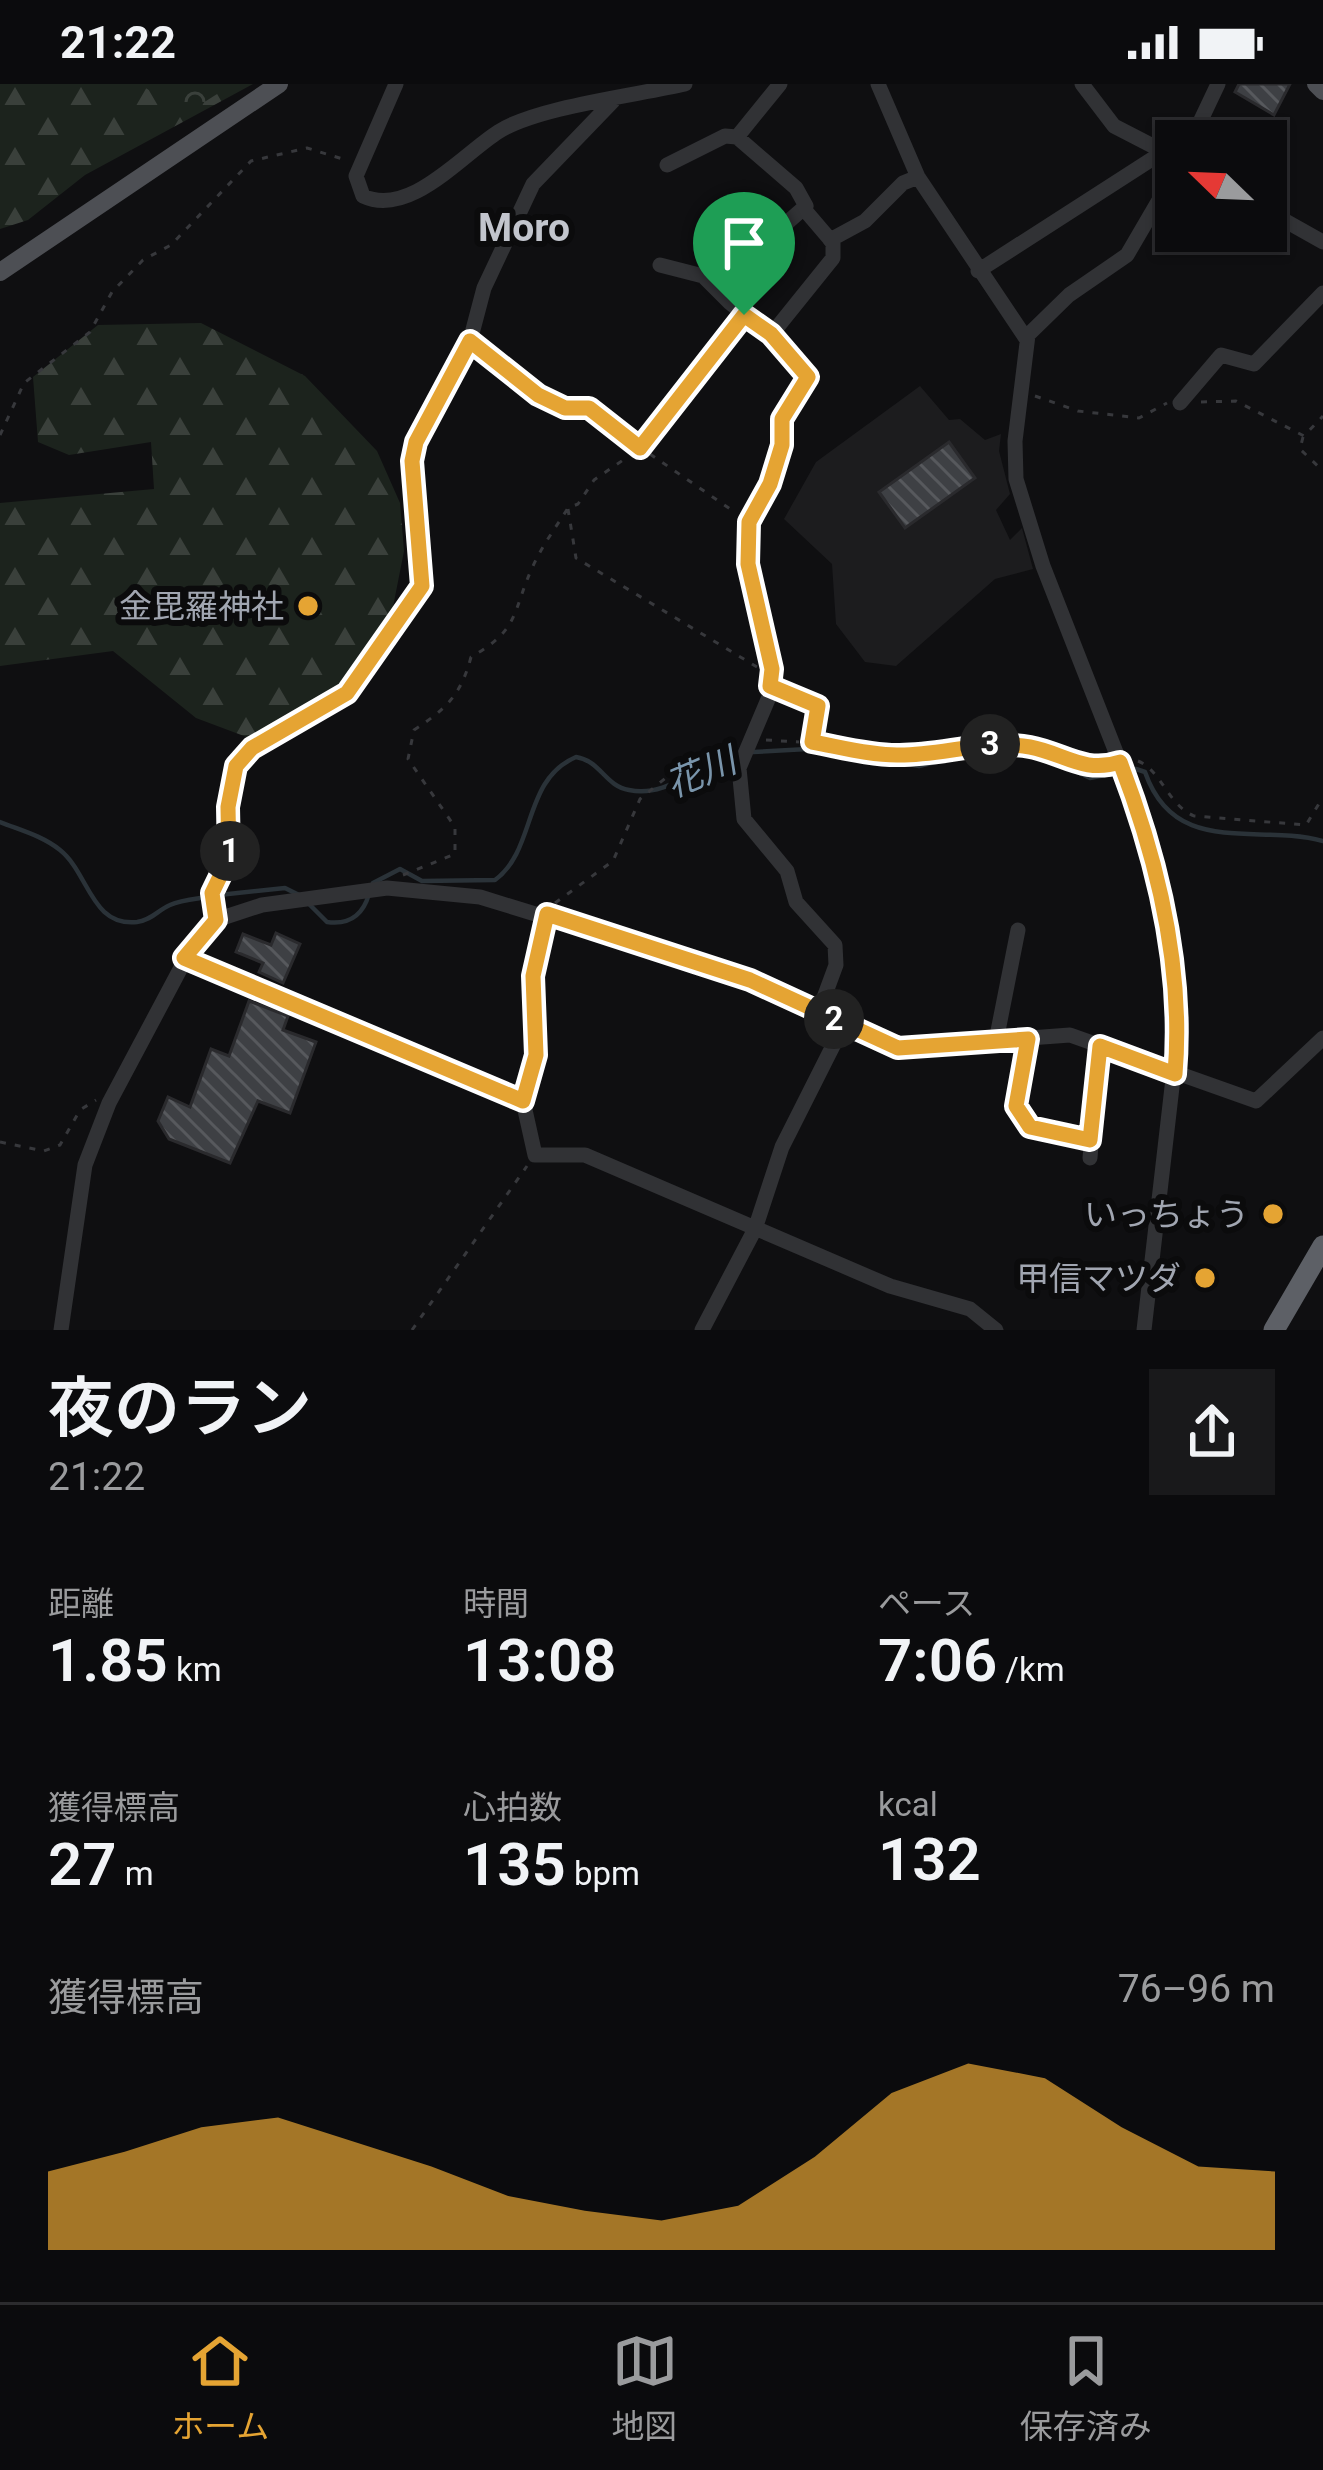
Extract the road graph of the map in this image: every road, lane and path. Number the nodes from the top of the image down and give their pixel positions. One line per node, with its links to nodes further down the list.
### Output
1 (279, 84): 25 (main road)
2 (396, 84): 14 (street)
3 (685, 84): 10 (street)
4 (780, 84): 12 (street)
5 (878, 84): 17 (street)
6 (1082, 84): 13 (street)
7 (1218, 84): 11 (street)
8 (1316, 84): 9 (main road)
9 (1323, 92)
10 (614, 101): 14 (street); 31 (street)
11 (1201, 120)
12 (737, 137): 16 (street); 19 (street)
13 (1155, 148)
14 (358, 164): 33 (path)
15 (1155, 164): 24 (street)
16 (667, 165)
17 (917, 177): 21 (street); 24 (street)
18 (1155, 207): 30 (street)
19 (803, 208): 21 (street); 27 (street)
20 (1287, 222): 22 (street)
21 (830, 240): 29 (street)
22 (1323, 242)
23 (660, 265): 27 (street)
24 (978, 271): 30 (street)
25 (0, 272)
26 (1323, 293): 32 (street)
27 (729, 302): 28 (street)
28 (744, 315): 29 (street); 35 (street)
29 (771, 334): 38 (street)
30 (1027, 340): 42 (street)
31 (470, 341): 35 (path); 46 (street)
32 (1180, 403)
33 (0, 435)
34 (1304, 436): 36 (path)
35 (640, 448): 37 (path); 38 (path)
36 (1323, 471)
37 (568, 508): 39 (path); 44 (path)
38 (749, 522): 39 (street)
39 (770, 680): 40 (street); 41 (street)
40 (750, 740): 41 (path); 45 (path); 49 (street)
41 (812, 742): 42 (path)
42 (1120, 762): 43 (path); 55 (street)
43 (1323, 797)
44 (401, 875)
45 (547, 914): 46 (street); 49 (street); 56 (street)
46 (216, 920): 48 (street)
47 (1018, 930): 53 (street)
48 (184, 958): 56 (street); 57 (street)
49 (819, 1011): 50 (street)
50 (844, 1024): 53 (street); 60 (street)
51 (1323, 1038): 55 (street)
52 (1028, 1039): 53 (street); 54 (street); 54 (street)
53 (996, 1041)
54 (1100, 1046): 55 (street)
55 (1175, 1074): 66 (street)
56 (523, 1101): 59 (street)
57 (110, 1103): 58 (path); 62 (street)
58 (0, 1142)
59 (535, 1155): 60 (street); 63 (path)
60 (754, 1229): 64 (street); 65 (street)
61 (1323, 1246): 67 (highway)
62 (61, 1330)
63 (412, 1330)
64 (702, 1330)
65 (996, 1330)
66 (1144, 1330)
67 (1274, 1330)

